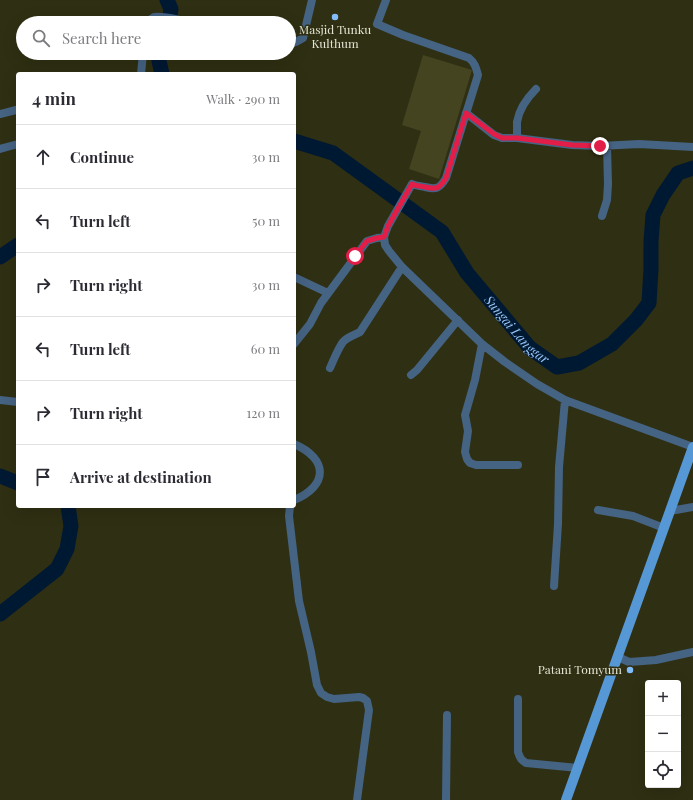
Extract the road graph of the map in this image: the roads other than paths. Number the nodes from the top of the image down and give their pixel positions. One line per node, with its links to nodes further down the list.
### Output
1 (312, 0): 3 (street)
2 (386, 0): 8 (street)
3 (296, 42)
4 (142, 60): 5 (street)
5 (141, 72)
6 (536, 90): 10 (street)
7 (16, 110): 9 (street)
8 (466, 113): 10 (street); 16 (street)
9 (0, 114)
10 (517, 138): 12 (street)
11 (16, 145): 14 (street)
12 (607, 146): 13 (street); 15 (street)
13 (693, 146)
14 (0, 149)
15 (602, 216)
16 (384, 237): 17 (street); 19 (street)
17 (402, 267): 20 (street); 23 (street)
18 (296, 278): 19 (street)
19 (328, 293): 21 (street)
20 (458, 320): 22 (street); 24 (street)
21 (296, 342)
22 (482, 344): 27 (street); 30 (street)
23 (330, 368)
24 (411, 375)
25 (16, 399): 26 (street)
26 (0, 400)
27 (566, 400): 29 (street); 37 (street)
28 (296, 445): 31 (street)
29 (693, 447): 35 (main road)
30 (518, 465)
31 (296, 499)
32 (693, 507): 35 (street)
33 (290, 508): 43 (street)
34 (598, 510): 36 (street)
35 (670, 511): 36 (main road)
36 (664, 528): 39 (main road)
37 (554, 586)
38 (693, 652): 39 (street)
39 (618, 657): 42 (main road)
40 (518, 699): 42 (street)
41 (447, 715): 44 (street)
42 (578, 768): 45 (main road)
43 (357, 800)
44 (446, 800)
45 (566, 800)

